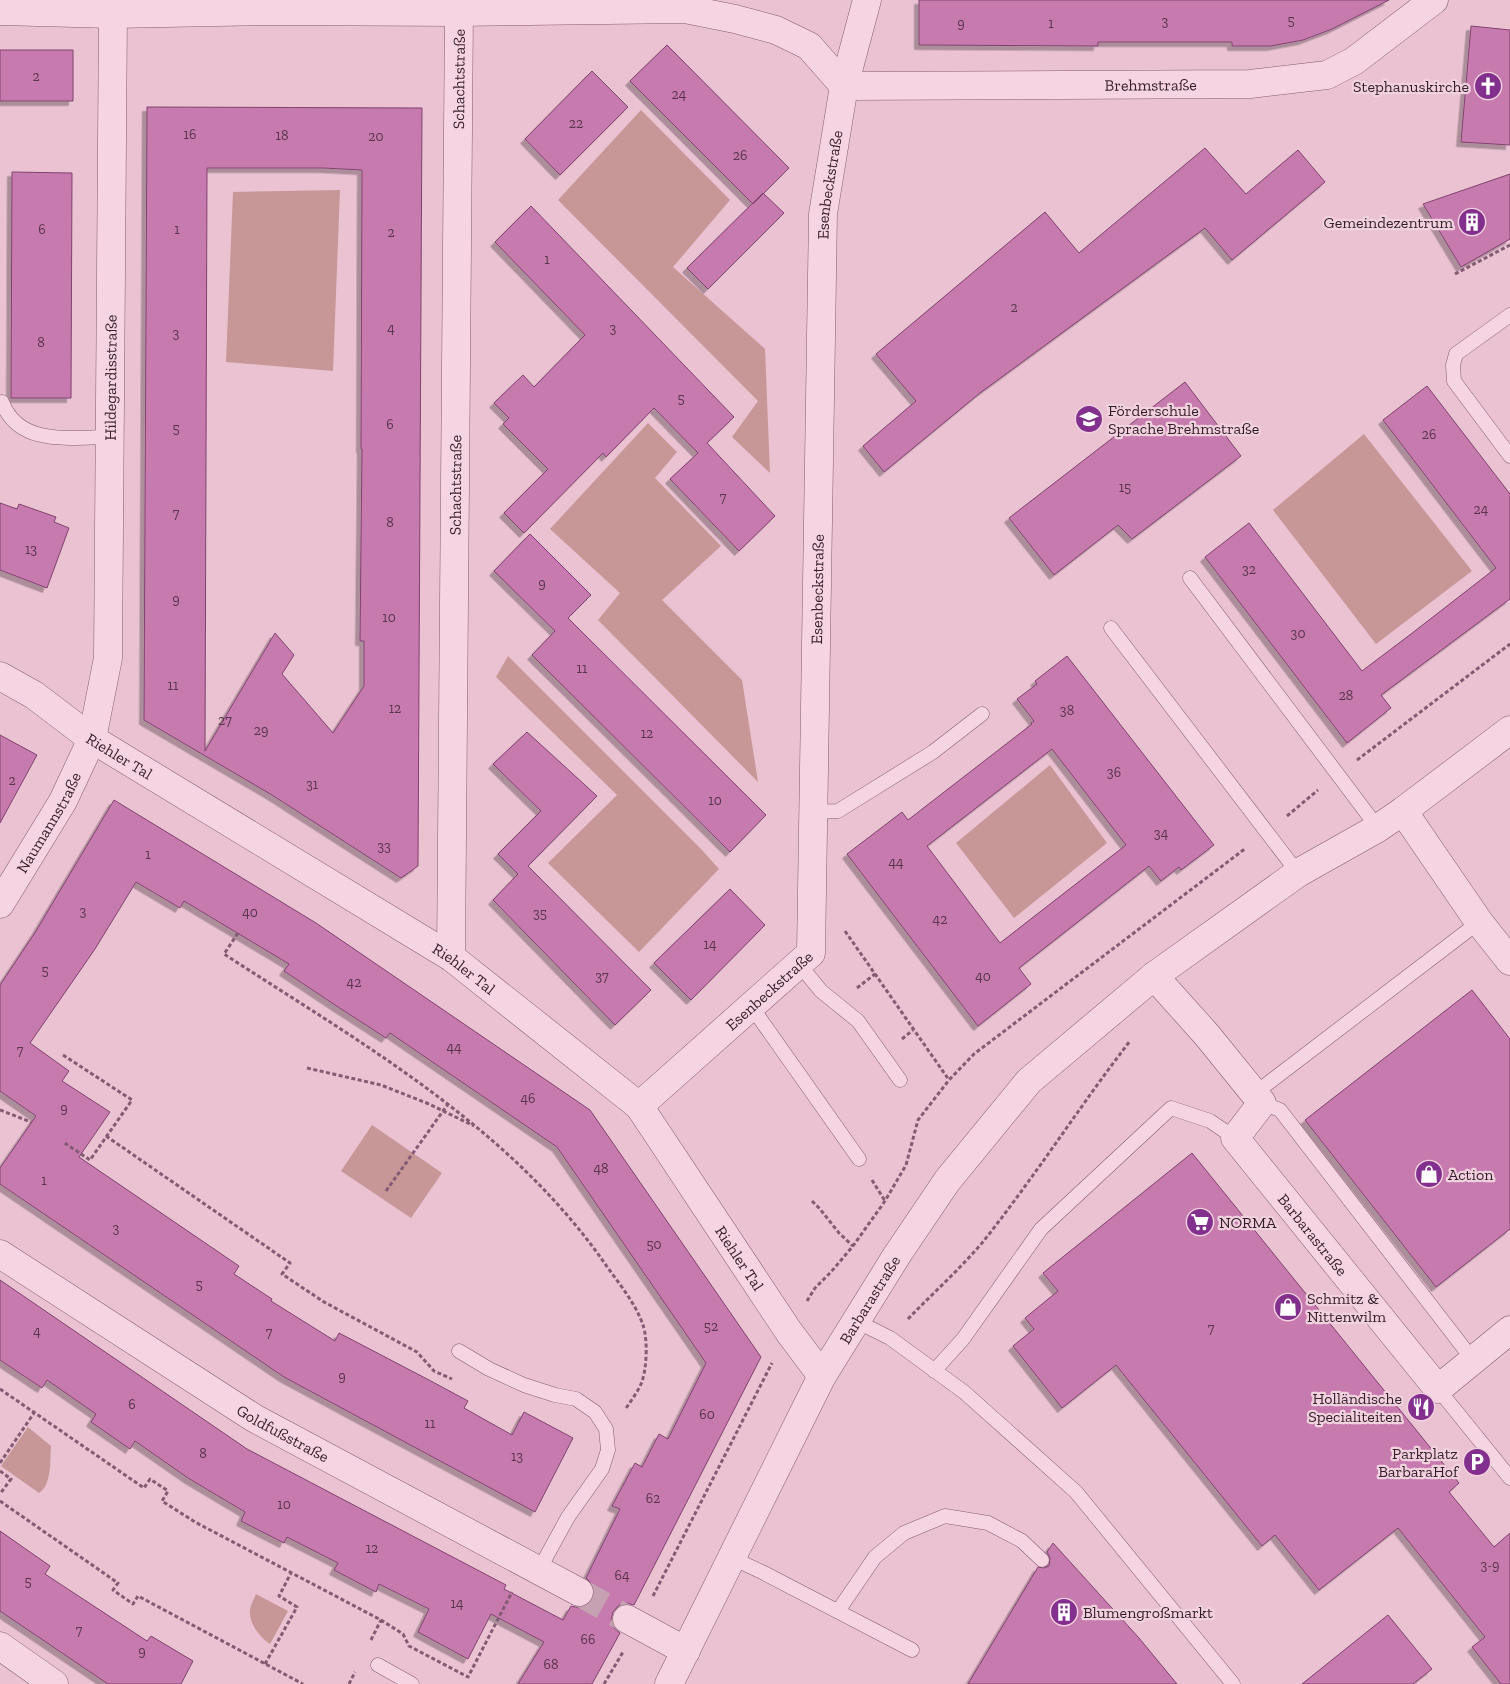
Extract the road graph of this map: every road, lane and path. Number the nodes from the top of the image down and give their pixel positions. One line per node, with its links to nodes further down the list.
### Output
1 (868, 0): 7 (street, Esenbeckstraße)
2 (1421, 4): 7 (street, Brehmstraße)
3 (263, 6): 5 (street); 6 (street)
4 (0, 11): 6 (street)
5 (459, 12): 7 (street); 28 (street, Schachtstraße)
6 (113, 14): 12 (street, Hildegardisstraße)
7 (844, 86): 20 (street, Esenbeckstraße)
8 (1510, 245): 9 (path)
9 (1455, 274)
10 (1510, 316): 13 (lane)
11 (2, 402): 12 (lane)
12 (110, 437): 19 (street, Hildegardisstraße)
13 (1510, 456)
14 (1190, 578): 22 (lane)
15 (1111, 628): 23 (lane)
16 (0, 676): 19 (street, Riehler Tal)
17 (982, 714): 20 (lane)
18 (1510, 730): 21 (street, Barbarastraße)
19 (92, 739): 24 (street, Naumannstraße); 28 (street, Riehler Tal)
20 (813, 812): 26 (street, Esenbeckstraße)
21 (1403, 812): 22 (street, Barbarastraße); 25 (street)
22 (1378, 828): 23 (street, Barbarastraße)
23 (1298, 873): 31 (street, Barbarastraße)
24 (0, 904)
25 (1479, 922): 29 (street); 37 (lane)
26 (811, 924): 30 (street, Esenbeckstraße); 36 (path)
27 (238, 933): 38 (path)
28 (451, 957): 39 (street, Riehler Tal)
29 (1510, 961)
30 (799, 964): 32 (street, Esenbeckstraße); 35 (lane)
31 (1154, 976): 37 (street); 52 (street, Barbarastraße)
32 (751, 1006): 39 (street, Esenbeckstraße); 47 (lane)
33 (63, 1055): 44 (path)
34 (306, 1068): 41 (path)
35 (900, 1080)
36 (949, 1080)
37 (1258, 1099): 45 (street); 55 (lane)
38 (448, 1104): 41 (path); 43 (path)
39 (639, 1106): 57 (street, Riehler Tal)
40 (0, 1110): 42 (path)
41 (442, 1111): 43 (path); 48 (path)
42 (31, 1122)
43 (480, 1129): 62 (path)
44 (106, 1136): 46 (path); 58 (path)
45 (1235, 1138): 56 (lane); 59 (street, Barbarastraße)
46 (63, 1142)
47 (859, 1159)
48 (386, 1191)
49 (812, 1202): 50 (path)
50 (853, 1246)
51 (0, 1254): 70 (street, Goldfußstraße)
52 (856, 1321): 56 (lane); 57 (street, Barbarastraße)
53 (1510, 1330): 55 (street)
54 (459, 1351): 70 (lane)
55 (1473, 1360): 59 (street)
56 (934, 1370): 84 (lane)
57 (822, 1376): 68 (street, Barbarastraße)
58 (461, 1384)
59 (1438, 1388): 65 (lane, Barbarastraße)
60 (0, 1389): 61 (path)
61 (34, 1413): 63 (path); 71 (path)
62 (622, 1415)
63 (0, 1463)
64 (0, 1471): 66 (path)
65 (1510, 1478)
66 (0, 1494)
67 (0, 1502): 78 (path)
68 (732, 1558): 73 (lane); 77 (street, Barbarastraße)
69 (1042, 1560): 73 (lane)
70 (532, 1567): 71 (path); 72 (street, Goldfußstraße)
71 (291, 1573): 78 (path)
72 (579, 1592)
73 (838, 1610): 76 (lane)
74 (627, 1619): 77 (street)
75 (0, 1646): 80 (street)
76 (912, 1650)
77 (686, 1652): 83 (street, Barbarastraße)
78 (265, 1664): 81 (path)
79 (378, 1665): 82 (lane)
80 (54, 1684)
81 (303, 1684)
82 (412, 1684)
83 (669, 1684)
84 (1233, 1684)

